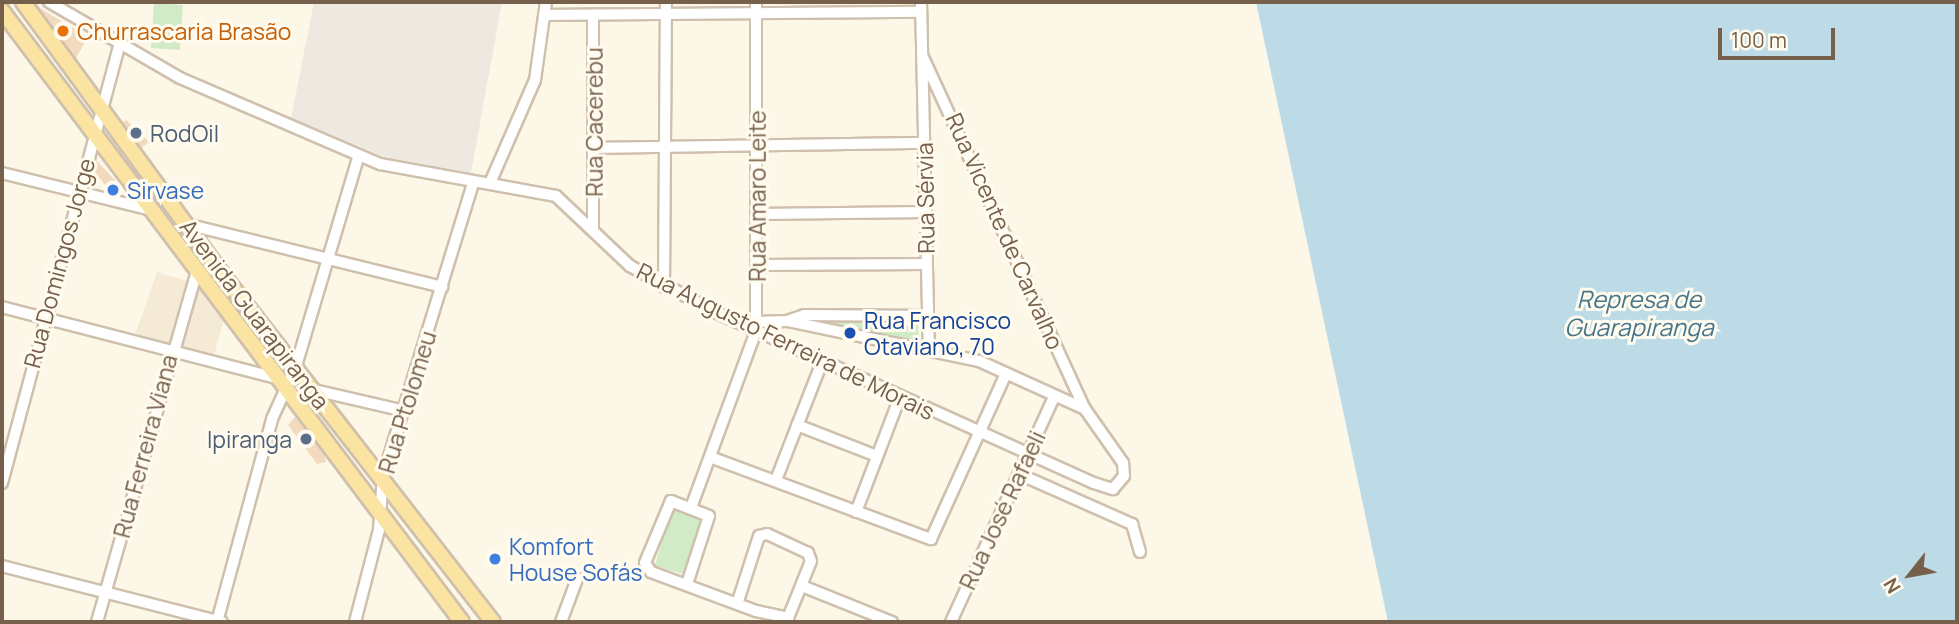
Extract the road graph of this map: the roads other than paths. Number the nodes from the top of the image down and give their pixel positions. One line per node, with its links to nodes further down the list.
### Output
1 (23, 2): 12 (main road, Avenida Guarapiranga)
2 (49, 2): 10 (street, Rua Augusto Ferreira de Morais)
3 (546, 2): 8 (street)
4 (756, 7): 5 (street); 6 (street); 15 (street, Rua Amaro Leite)
5 (921, 7): 11 (street, Rua Sérvia)
6 (666, 8): 9 (street); 16 (street)
7 (2, 11): 13 (main road, Avenida Guarapiranga)
8 (544, 15): 9 (street); 20 (street)
9 (593, 15): 17 (street, Rua Cacerebu)
10 (118, 45): 12 (street, Rua Domingos Jorge); 18 (street, Rua Augusto Ferreira de Morais)
11 (922, 55): 14 (street, Rua Sérvia); 48 (street, Rua Vicente de Carvalho)
12 (101, 107): 13 (street, Rua Domingos Jorge); 26 (main road, Avenida Guarapiranga)
13 (93, 135): 22 (street, Rua Domingos Jorge); 23 (main road, Avenida Guarapiranga)
14 (924, 144): 15 (street); 24 (street, Rua Sérvia)
15 (757, 145): 16 (street); 25 (street, Rua Amaro Leite)
16 (666, 146): 17 (street); 33 (street)
17 (595, 148): 27 (street, Rua Cacerebu)
18 (359, 155): 21 (street, Rua Augusto Ferreira de Morais); 28 (street)
19 (2, 173): 22 (street)
20 (490, 183): 21 (street, Rua Augusto Ferreira de Morais); 27 (street, Rua Augusto Ferreira de Morais)
21 (473, 184): 32 (street, Rua Ptolomeu)
22 (78, 193): 23 (street); 36 (street, Rua Domingos Jorge)
23 (152, 210): 31 (main road, Avenida Guarapiranga)
24 (926, 212): 25 (street); 29 (street, Rua Sérvia)
25 (758, 214): 30 (street, Rua Amaro Leite)
26 (186, 224): 28 (street); 42 (main road, Avenida Guarapiranga)
27 (593, 230): 33 (street, Rua Augusto Ferreira de Morais)
28 (329, 258): 32 (street); 42 (street)
29 (926, 264): 30 (street); 35 (street, Rua Sérvia)
30 (758, 265): 38 (street, Rua Amaro Leite)
31 (197, 270): 40 (street, Rua Ferreira Viana); 44 (main road, Avenida Guarapiranga)
32 (442, 287): 49 (street, Rua Ptolomeu)
33 (664, 287): 38 (street, Rua Augusto Ferreira de Morais)
34 (2, 307): 36 (street)
35 (928, 316): 37 (street); 39 (street, Rua Sérvia)
36 (45, 319): 40 (street); 58 (street, Rua Domingos Jorge)
37 (787, 321): 38 (street); 39 (street)
38 (756, 327): 41 (street, Rua Augusto Ferreira de Morais); 54 (street, Rua Amaro Leite)
39 (929, 351): 43 (street)
40 (171, 352): 44 (street); 68 (street, Rua Ferreira Viana)
41 (822, 362): 46 (street, Rua Augusto Ferreira de Morais); 50 (street)
42 (296, 366): 44 (street); 45 (main road, Avenida Guarapiranga)
43 (1006, 374): 47 (street); 51 (street)
44 (283, 383): 62 (main road, Avenida Guarapiranga); 71 (street)
45 (314, 390): 49 (street); 57 (main road, Avenida Guarapiranga)
46 (900, 397): 51 (street, Rua Augusto Ferreira de Morais); 53 (street)
47 (1054, 397): 48 (street); 52 (street, Rua José Rafaeli)
48 (1085, 410): 59 (street, Rua Vicente de Carvalho)
49 (404, 411): 57 (street, Rua Ptolomeu)
50 (797, 425): 53 (street); 56 (street)
51 (979, 433): 52 (street, Rua Augusto Ferreira de Morais); 61 (street)
52 (1028, 453): 55 (street, Rua José Rafaeli); 59 (street, Rua Augusto Ferreira de Morais)
53 (877, 456): 61 (street)
54 (710, 457): 56 (street); 60 (street, Rua Amaro Leite)
55 (1019, 474): 63 (street); 77 (street, Rua José Rafaeli)
56 (776, 480): 61 (street)
57 (382, 481): 62 (street, Rua Ptolomeu); 74 (main road, Avenida Guarapiranga)
58 (2, 483)
59 (1117, 487)
60 (692, 505): 66 (street); 66 (street)
61 (856, 512)
62 (381, 519): 72 (street, Rua Ptolomeu); 73 (main road, Avenida Guarapiranga)
63 (1140, 552)
64 (2, 566): 68 (street)
65 (577, 579): 75 (street)
66 (687, 584): 69 (street)
67 (802, 586): 69 (street); 69 (street); 76 (street)
68 (105, 592): 70 (street, Rua Ferreira Viana); 71 (street)
69 (738, 601)
70 (97, 622)
71 (219, 622)
72 (355, 622)
73 (462, 622)
74 (493, 622)
75 (561, 622)
76 (892, 622)
77 (951, 622)

